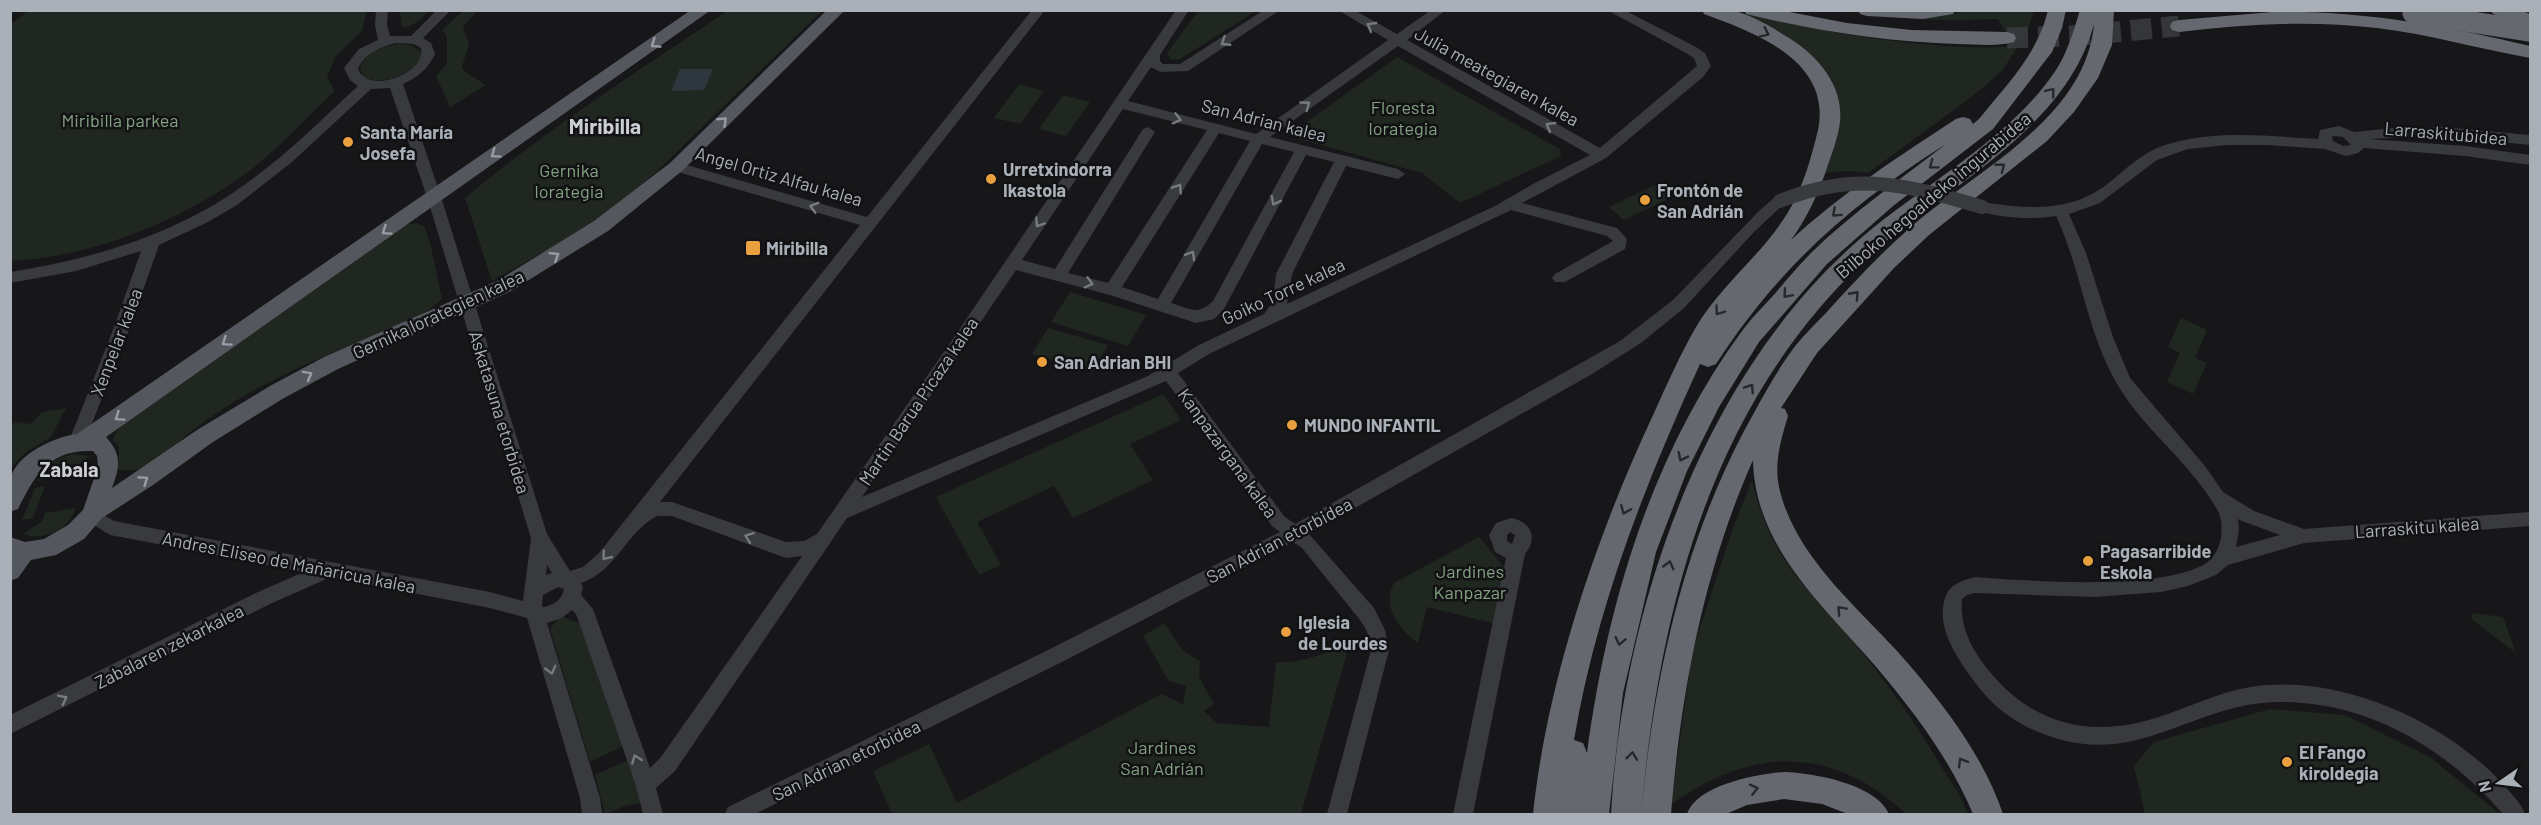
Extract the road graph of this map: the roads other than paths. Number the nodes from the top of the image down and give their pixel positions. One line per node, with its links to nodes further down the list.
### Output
1 (382, 10): 35 (street)
2 (444, 10): 33 (street)
3 (703, 10): 57 (main road, one-way to 57)
4 (837, 10): 55 (main road, Gernika lorategien kalea, one-way to 4)
5 (1039, 10): 60 (street)
6 (1183, 10): 37 (street, Martin Barua Picaza kalea)
7 (1274, 10): 40 (street, one-way to 40)
8 (1344, 10): 34 (street, Julia meategiaren kalea, one-way to 8)
9 (1440, 10): 34 (street)
10 (1613, 10): 52 (street, Goiko Torre kalea)
11 (1711, 10): 74 (highway, one-way to 74)
12 (1753, 10): 13 (highway)
13 (1798, 10)
14 (1868, 10): 15 (highway)
15 (1946, 10)
16 (2057, 10): 42 (highway)
17 (2089, 10): 111 (highway, Bilboko hegoaldeko ingurabidea, one-way to 17)
18 (2105, 10): 38 (highway)
19 (2117, 10): 31 (highway)
20 (2122, 10): 31 (highway)
21 (2207, 10): 30 (highway)
22 (2264, 10): 30 (highway)
23 (2377, 10): 32 (highway, bridge)
24 (2447, 10): 32 (highway)
25 (2461, 10): 32 (highway)
26 (2500, 10): 29 (highway)
27 (2520, 10): 28 (highway)
28 (2530, 14)
29 (2530, 20)
30 (2175, 21): 36 (highway); 39 (highway)
31 (2117, 30): 38 (highway)
32 (2530, 35)
33 (415, 39): 35 (street); 43 (street)
34 (1397, 40): 48 (street, one-way to 34); 52 (street, Julia meategiaren kalea, one-way to 34)
35 (385, 41): 44 (street)
36 (2530, 52)
37 (1153, 53): 40 (street); 41 (street, Martin Barua Picaza kalea)
38 (2099, 59): 72 (highway, one-way to 38)
39 (2530, 63)
40 (1160, 68): 41 (street)
41 (1137, 75): 45 (street, Martin Barua Picaza kalea)
42 (2020, 81): 74 (highway, one-way to 74); 110 (highway, Bilboko hegoaldeko ingurabidea, one-way to 110)
43 (395, 82): 44 (street); 57 (street, Askatasuna etorbidea)
44 (368, 84): 61 (street)
45 (1120, 104): 46 (street, San Adrian kalea, one-way to 46); 62 (street, Martin Barua Picaza kalea, one-way to 62)
46 (1215, 129): 48 (street, San Adrian kalea); 66 (street, one-way to 46)
47 (1148, 132): 63 (street)
48 (1258, 139): 51 (street, San Adrian kalea); 70 (street, one-way to 48)
49 (2355, 140): 50 (street); 54 (street, Larraskitubidea); 59 (street)
50 (2530, 140)
51 (1302, 150): 53 (street, San Adrian kalea); 70 (street, one-way to 70)
52 (1600, 155): 58 (street, Goiko Torre kalea)
53 (1342, 160): 56 (street, San Adrian kalea); 67 (street)
54 (2530, 160)
55 (676, 167): 60 (street, Angel Ortiz Alfau kalea, one-way to 55); 69 (main road, Gernika lorategien kalea, one-way to 55)
56 (1398, 174)
57 (434, 197): 69 (street, Askatasuna etorbidea); 75 (main road, one-way to 75)
58 (1510, 205): 65 (street); 68 (street, Goiko Torre kalea)
59 (2061, 212): 78 (street); 85 (street, San Adrian etorbidea, bridge)
60 (870, 223): 76 (street)
61 (152, 242): 64 (street); 75 (street, Xenpelar kalea)
62 (1020, 260): 63 (street); 81 (street, Martin Barua Picaza kalea)
63 (1059, 275): 66 (street, one-way to 66)
64 (10, 278)
65 (1560, 278)
66 (1112, 290): 70 (street)
67 (1285, 290): 68 (street); 71 (street)
68 (1320, 295): 71 (street, Goiko Torre kalea)
69 (467, 304): 80 (main road, Gernika lorategien kalea, one-way to 69); 86 (street, Askatasuna etorbidea)
70 (1162, 306)
71 (1270, 318): 73 (street, Goiko Torre kalea)
72 (1802, 355): 112 (highway); 115 (highway, one-way to 72)
73 (1169, 373): 81 (street, Goiko Torre kalea); 85 (street, Kanpazargana kalea)
74 (1656, 437): 100 (highway, one-way to 100)
75 (80, 441): 77 (main road); 80 (main road)
76 (664, 483): 79 (street); 83 (street)
77 (13, 492)
78 (2215, 493): 84 (street); 87 (street)
79 (672, 510): 83 (street); 90 (street, one-way to 79)
80 (93, 513): 89 (main road, Gernika lorategien kalea); 93 (street, Andres Eliseo de Mañaricua kalea)
81 (842, 513): 88 (street, Martin Barua Picaza kalea)
82 (2530, 519): 87 (street, Larraskitu kalea)
83 (635, 520): 97 (street, one-way to 97)
84 (2230, 532): 87 (street); 92 (street)
85 (1293, 534): 105 (street, San Adrian etorbidea); 106 (street, Kanpazargana kalea)
86 (539, 536): 97 (street, Askatasuna etorbidea); 99 (street, Askatasuna etorbidea)
87 (2274, 536): 92 (street, Larraskitu kalea)
88 (824, 539): 90 (street); 96 (street, Martin Barua Picaza kalea)
89 (17, 549): 95 (main road)
90 (786, 550): 96 (street)
91 (1517, 550): 107 (street)
92 (2224, 558): 116 (street, Larraskitu kalea)
93 (277, 560): 94 (street, Andres Eliseo de Mañaricua kalea); 98 (street)
94 (329, 570): 98 (street, Zabalaren zekarkalea); 99 (street, Andres Eliseo de Mañaricua kalea)
95 (10, 571)
96 (792, 585): 102 (street, Martin Barua Picaza kalea)
97 (568, 586): 99 (street); 99 (street); 102 (street, Askatasuna etorbidea, one-way to 97)
98 (264, 598): 101 (street, Zabalaren zekarkalea, one-way to 98)
99 (535, 603): 103 (street, Askatasuna etorbidea, one-way to 103)
100 (1591, 613): 108 (highway); 109 (highway)
101 (10, 725)
102 (645, 783): 104 (street, Askatasuna etorbidea)
103 (592, 814)
104 (653, 814)
105 (736, 814)
106 (1337, 814)
107 (1463, 814)
108 (1548, 814)
109 (1567, 814)
110 (1594, 814)
111 (1626, 814)
112 (1656, 814)
113 (1702, 814): 114 (highway, one-way to 114)
114 (1874, 814)
115 (1988, 814)
116 (2515, 814)

